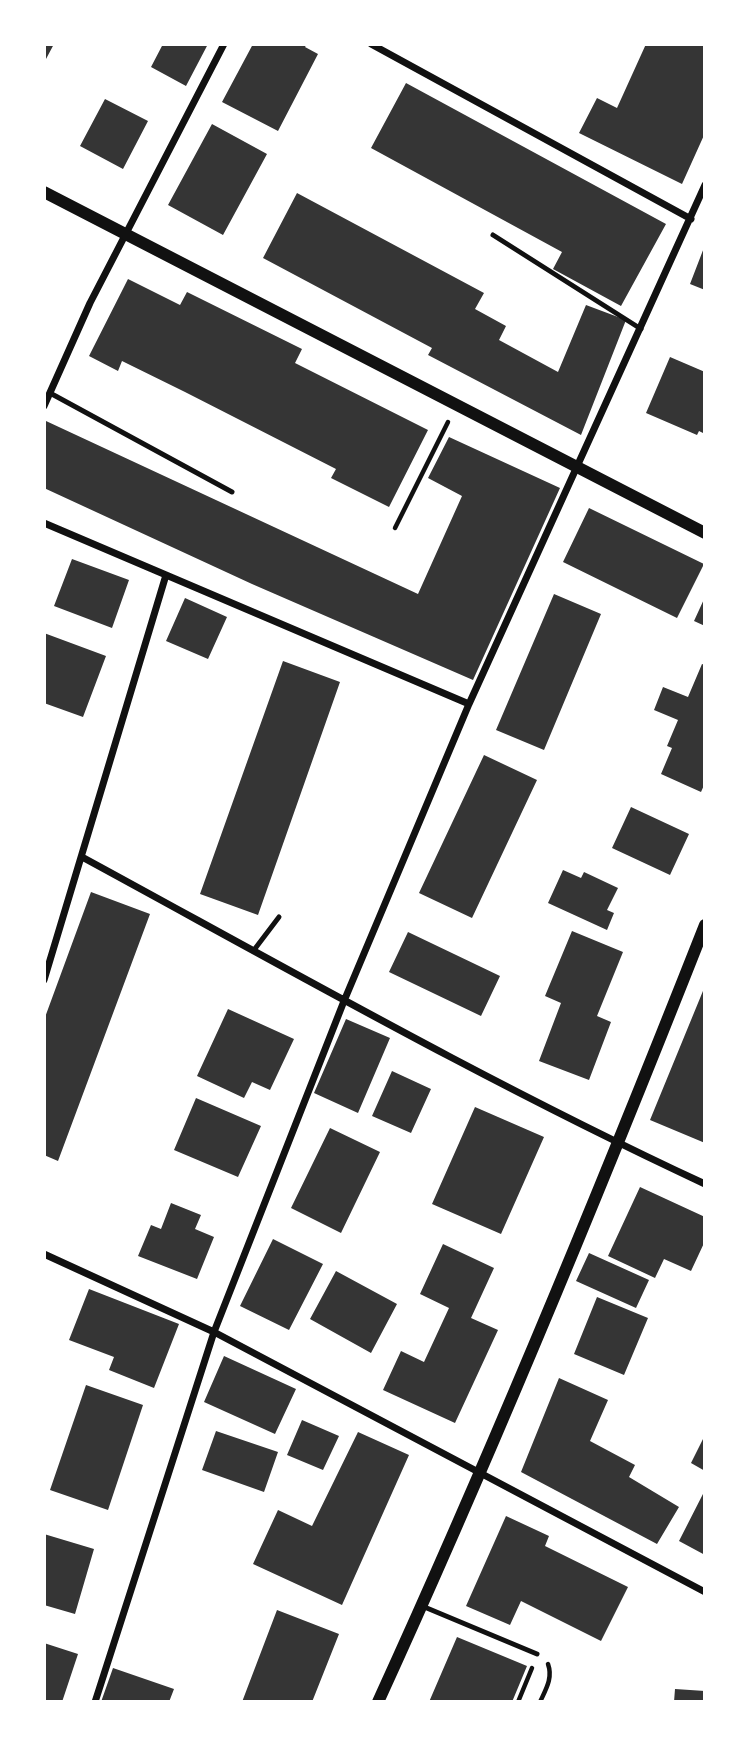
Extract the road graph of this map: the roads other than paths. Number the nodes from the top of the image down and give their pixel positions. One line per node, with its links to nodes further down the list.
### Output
1 (224, 44): 6 (street)
2 (371, 44): 5 (street)
3 (705, 185): 5 (street)
4 (44, 192): 6 (street)
5 (691, 219): 8 (street)
6 (125, 234): 9 (street); 11 (street)
7 (494, 235): 8 (lane)
8 (641, 329): 11 (street)
9 (50, 393): 10 (street); 12 (lane)
10 (44, 405)
11 (578, 467): 14 (street); 16 (street)
12 (232, 492)
13 (44, 523): 15 (street)
14 (705, 533)
15 (166, 575): 16 (street); 17 (street)
16 (469, 704): 22 (street)
17 (82, 857): 20 (street); 21 (street)
18 (279, 917): 20 (lane)
19 (705, 925): 23 (street)
20 (254, 950): 22 (street)
21 (44, 980)
22 (344, 1001): 23 (street); 26 (street)
23 (618, 1144): 24 (street); 27 (street)
24 (705, 1184)
25 (44, 1254): 26 (street)
26 (214, 1332): 27 (street); 31 (street)
27 (481, 1472): 28 (street); 29 (street)
28 (705, 1592)
29 (422, 1606): 30 (lane); 32 (street)
30 (537, 1654)
31 (96, 1702)
32 (378, 1702)

